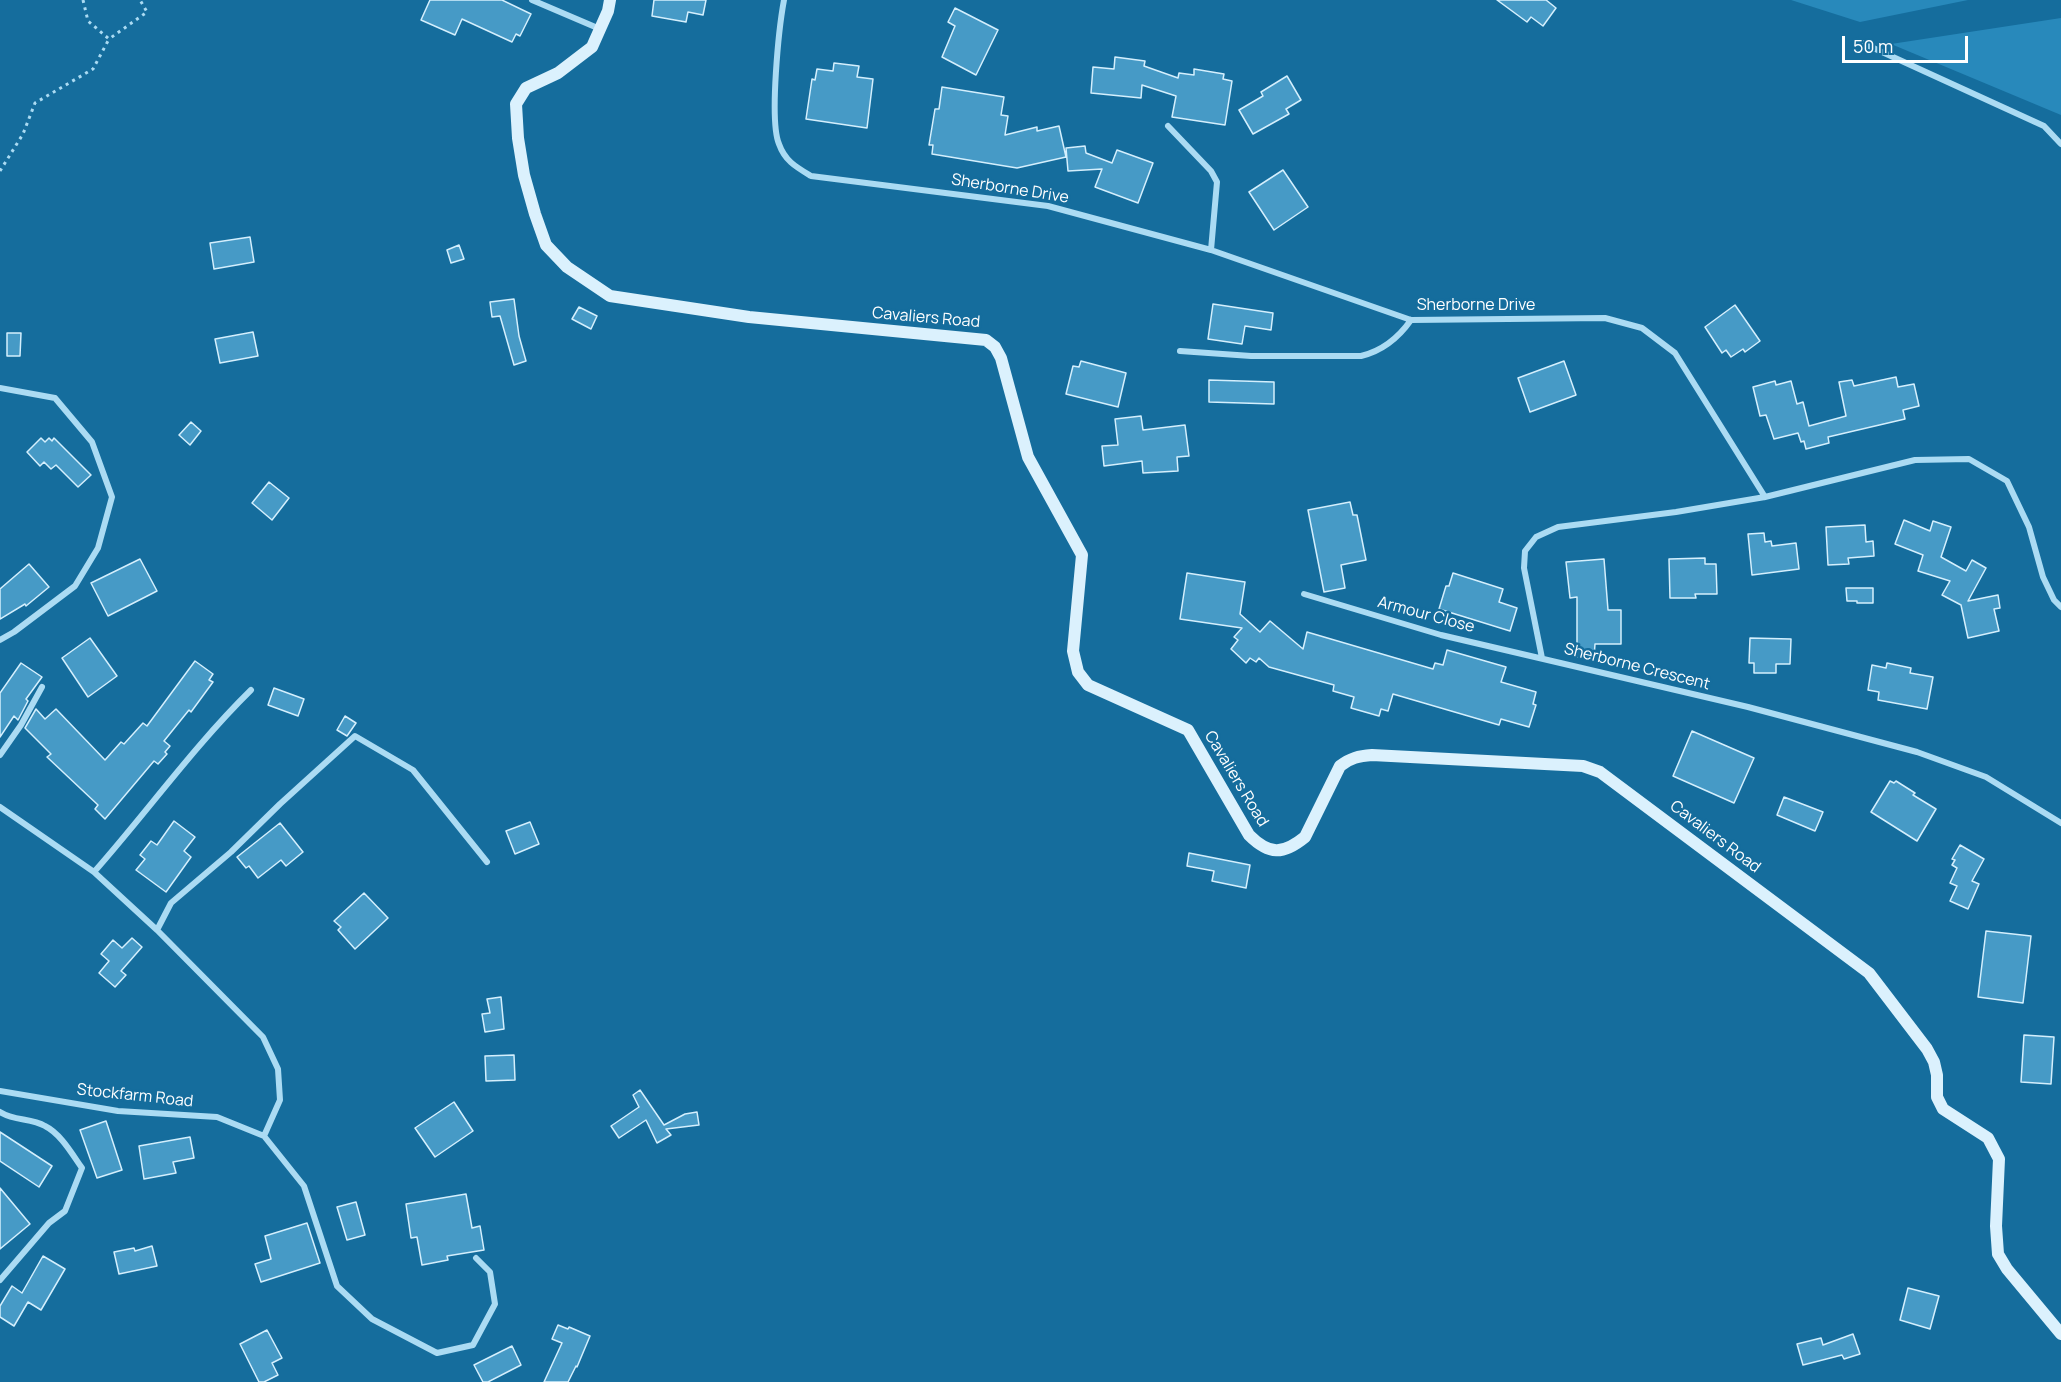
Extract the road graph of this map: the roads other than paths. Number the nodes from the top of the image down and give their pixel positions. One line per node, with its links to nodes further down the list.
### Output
1 (532, 0): 4 (street)
2 (609, 0): 4 (main road, Cavaliers Road)
3 (784, 0): 8 (street, Sherborne Drive)
4 (600, 28): 30 (main road, Cavaliers Road)
5 (1858, 41): 7 (street)
6 (1167, 126): 8 (street)
7 (2061, 144)
8 (1211, 250): 9 (street, Sherborne Drive)
9 (1411, 320): 10 (street); 12 (street, Sherborne Drive)
10 (1180, 351)
11 (0, 388): 15 (street)
12 (1765, 497): 14 (street); 16 (street, Sherborne Crescent)
13 (1304, 594): 16 (street, Armour Close)
14 (2061, 607)
15 (0, 640)
16 (1542, 658): 21 (street, Sherborne Crescent)
17 (42, 687): 19 (street)
18 (250, 690): 23 (street)
19 (0, 755)
20 (0, 807): 23 (street)
21 (2061, 823)
22 (487, 862): 24 (street)
23 (94, 872): 24 (street)
24 (157, 930): 27 (street)
25 (0, 1090): 27 (street, Stockfarm Road)
26 (0, 1112): 29 (street)
27 (264, 1136): 28 (street)
28 (476, 1258)
29 (0, 1280)
30 (2061, 1334)

